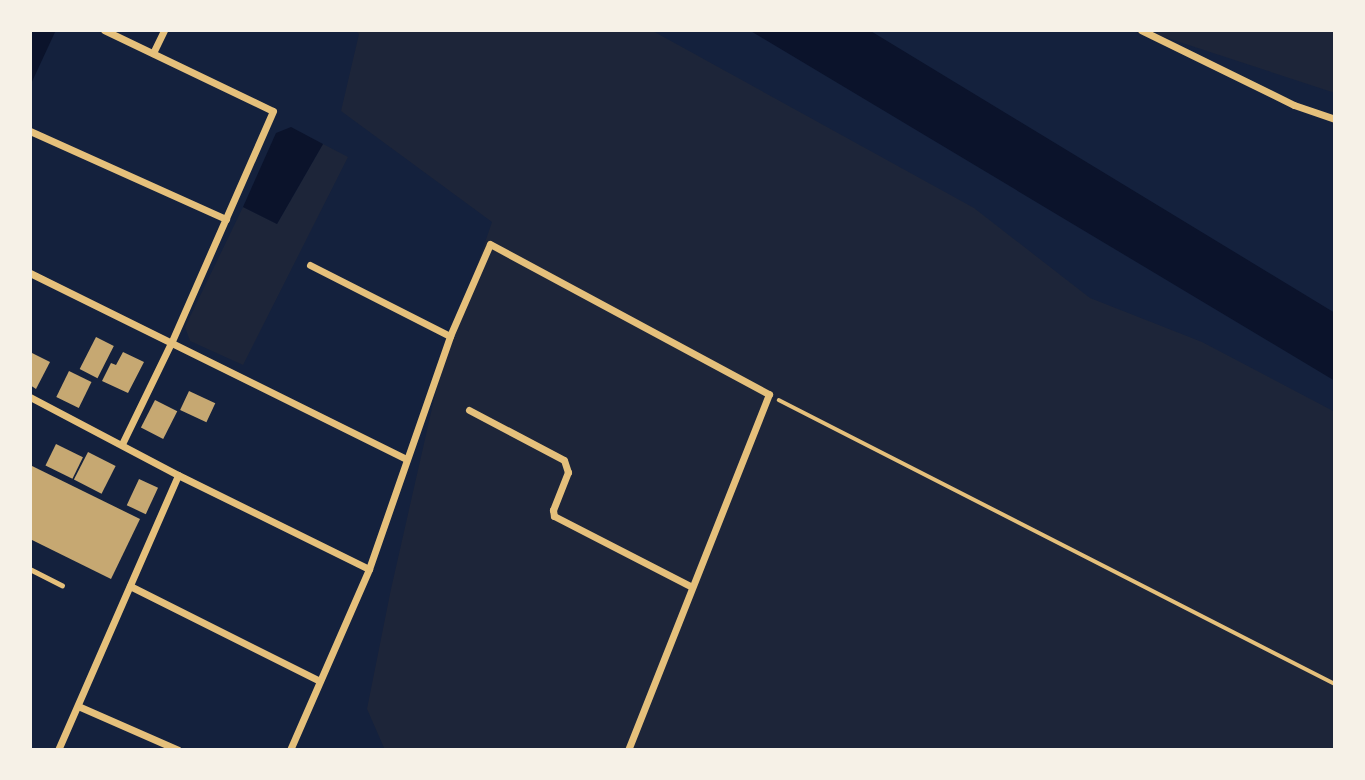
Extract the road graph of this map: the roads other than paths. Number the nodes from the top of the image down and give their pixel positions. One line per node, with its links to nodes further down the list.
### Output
1 (104, 30): 4 (street)
2 (163, 30): 4 (street)
3 (1141, 30): 5 (street)
4 (153, 53): 7 (street)
5 (1335, 119)
6 (30, 131): 7 (street)
7 (226, 219): 11 (street)
8 (310, 265): 10 (street)
9 (30, 273): 11 (street)
10 (450, 335): 15 (street); 21 (street)
11 (171, 343): 14 (street); 15 (street)
12 (30, 397): 14 (street)
13 (469, 410): 21 (street)
14 (122, 444): 16 (street)
15 (407, 458): 18 (street)
16 (178, 475): 18 (street); 20 (street)
17 (30, 569): 19 (lane)
18 (369, 569): 22 (street)
19 (62, 585)
20 (130, 586): 22 (street); 23 (street)
21 (692, 587): 27 (street)
22 (320, 681): 26 (street)
23 (78, 706): 24 (street); 25 (street)
24 (58, 750)
25 (178, 750)
26 (289, 750)
27 (628, 750)

